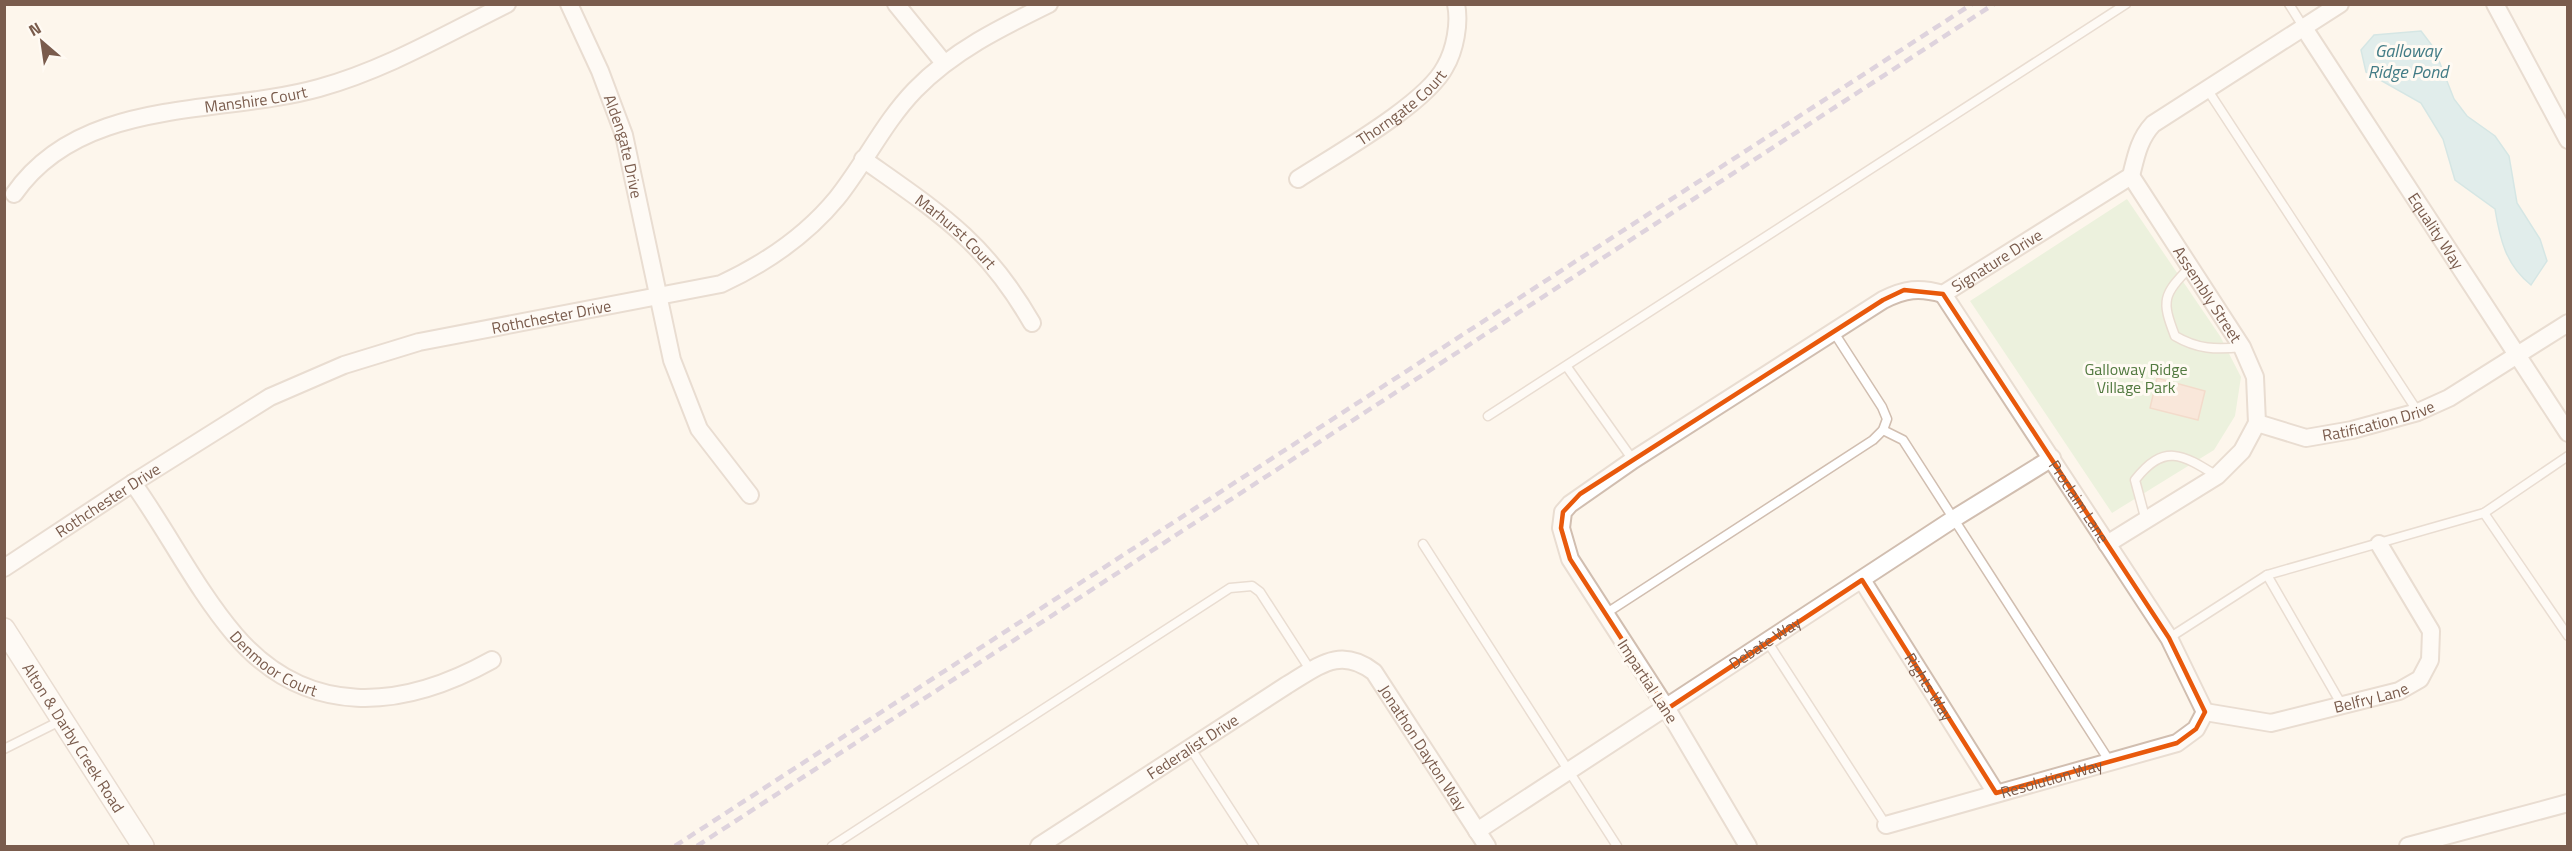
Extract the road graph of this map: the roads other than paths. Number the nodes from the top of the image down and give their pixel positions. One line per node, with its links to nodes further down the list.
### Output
1 (507, 4): 17 (street, Manshire Court)
2 (570, 4): 20 (street, Aldengate Drive)
3 (896, 4): 11 (street)
4 (1049, 4): 11 (street, Rothchester Drive)
5 (1456, 4): 16 (street, Thorngate Court)
6 (2126, 4): 26 (lane)
7 (2289, 4): 10 (lane)
8 (2340, 4): 10 (street)
9 (2495, 4): 13 (street)
10 (2304, 28): 12 (street); 25 (street, Equality Way)
11 (944, 63): 14 (street, Rothchester Drive)
12 (2207, 89): 15 (street); 27 (lane)
13 (2568, 140)
14 (863, 159): 20 (street, Rothchester Drive); 21 (street, Marhurst Court)
15 (2131, 176): 18 (street, Assembly Street); 19 (street, Signature Drive)
16 (1298, 180)
17 (14, 194)
18 (2190, 267): 24 (street, Assembly Street); 24 (lane)
19 (1943, 294): 23 (street, Signature Drive); 33 (street, Proclaim Lane)
20 (659, 296): 36 (street, Rothchester Drive); 37 (street, Aldengate Drive)
21 (1032, 323)
22 (2568, 323): 25 (street, Ratification Drive)
23 (1833, 331): 30 (lane); 34 (street, Signature Drive)
24 (2242, 347): 29 (street, Assembly Street)
25 (2517, 354): 27 (street, Ratification Drive); 31 (street, Equality Way)
26 (1567, 367): 28 (lane); 34 (lane)
27 (2418, 412): 29 (street, Ratification Drive)
28 (1488, 416)
29 (2257, 423): 35 (street)
30 (1883, 430): 40 (lane); 48 (lane)
31 (2568, 433)
32 (2568, 456): 39 (lane)
33 (2052, 458): 40 (street, Debate Way); 43 (street, Proclaim Lane)
34 (1633, 460): 38 (street, Signature Drive)
35 (2217, 476): 41 (street); 41 (lane)
36 (133, 483): 45 (street, Rothchester Drive); 54 (street, Denmoor Court)
37 (750, 495)
38 (1563, 512): 48 (street, Impartial Lane)
39 (2484, 513): 44 (lane); 50 (lane)
40 (1955, 518): 47 (street, Debate Way); 62 (lane)
41 (2146, 521): 43 (street)
42 (1423, 544): 63 (lane)
43 (2107, 544): 51 (street, Proclaim Lane)
44 (2379, 544): 46 (lane); 56 (street, Belfry Lane)
45 (4, 568)
46 (2267, 575): 51 (lane); 56 (lane)
47 (1862, 580): 52 (street, Debate Way); 64 (street, Rights Way)
48 (1604, 614): 57 (street, Impartial Lane)
49 (4, 629): 59 (street, Alton & Darby Creek Road)
50 (2568, 636)
51 (2169, 638): 58 (street, Proclaim Lane)
52 (1767, 640): 57 (street, Debate Way); 66 (lane)
53 (1349, 658): 55 (street, Federalist Drive); 67 (street, Jonathon Dayton Way)
54 (492, 660)
55 (1311, 671): 61 (street, Federalist Drive); 69 (lane)
56 (2343, 707): 58 (street, Belfry Lane)
57 (1667, 709): 63 (street, Debate Way); 74 (street, Impartial Lane)
58 (2205, 712): 62 (street, Resolution Way)
59 (63, 720): 60 (lane); 68 (street, Alton & Darby Creek Road)
60 (4, 749)
61 (1191, 749): 70 (street, Federalist Drive); 71 (lane)
62 (2110, 762): 64 (street, Resolution Way)
63 (1570, 771): 67 (street, Debate Way); 73 (lane)
64 (1996, 793): 66 (street, Resolution Way)
65 (2568, 803): 75 (street)
66 (1886, 825)
67 (1477, 831): 72 (street, Jonathon Dayton Way)
68 (143, 846)
69 (832, 846)
70 (1039, 846)
71 (1253, 846)
72 (1487, 846)
73 (1617, 846)
74 (1748, 846)
75 (2408, 846)

